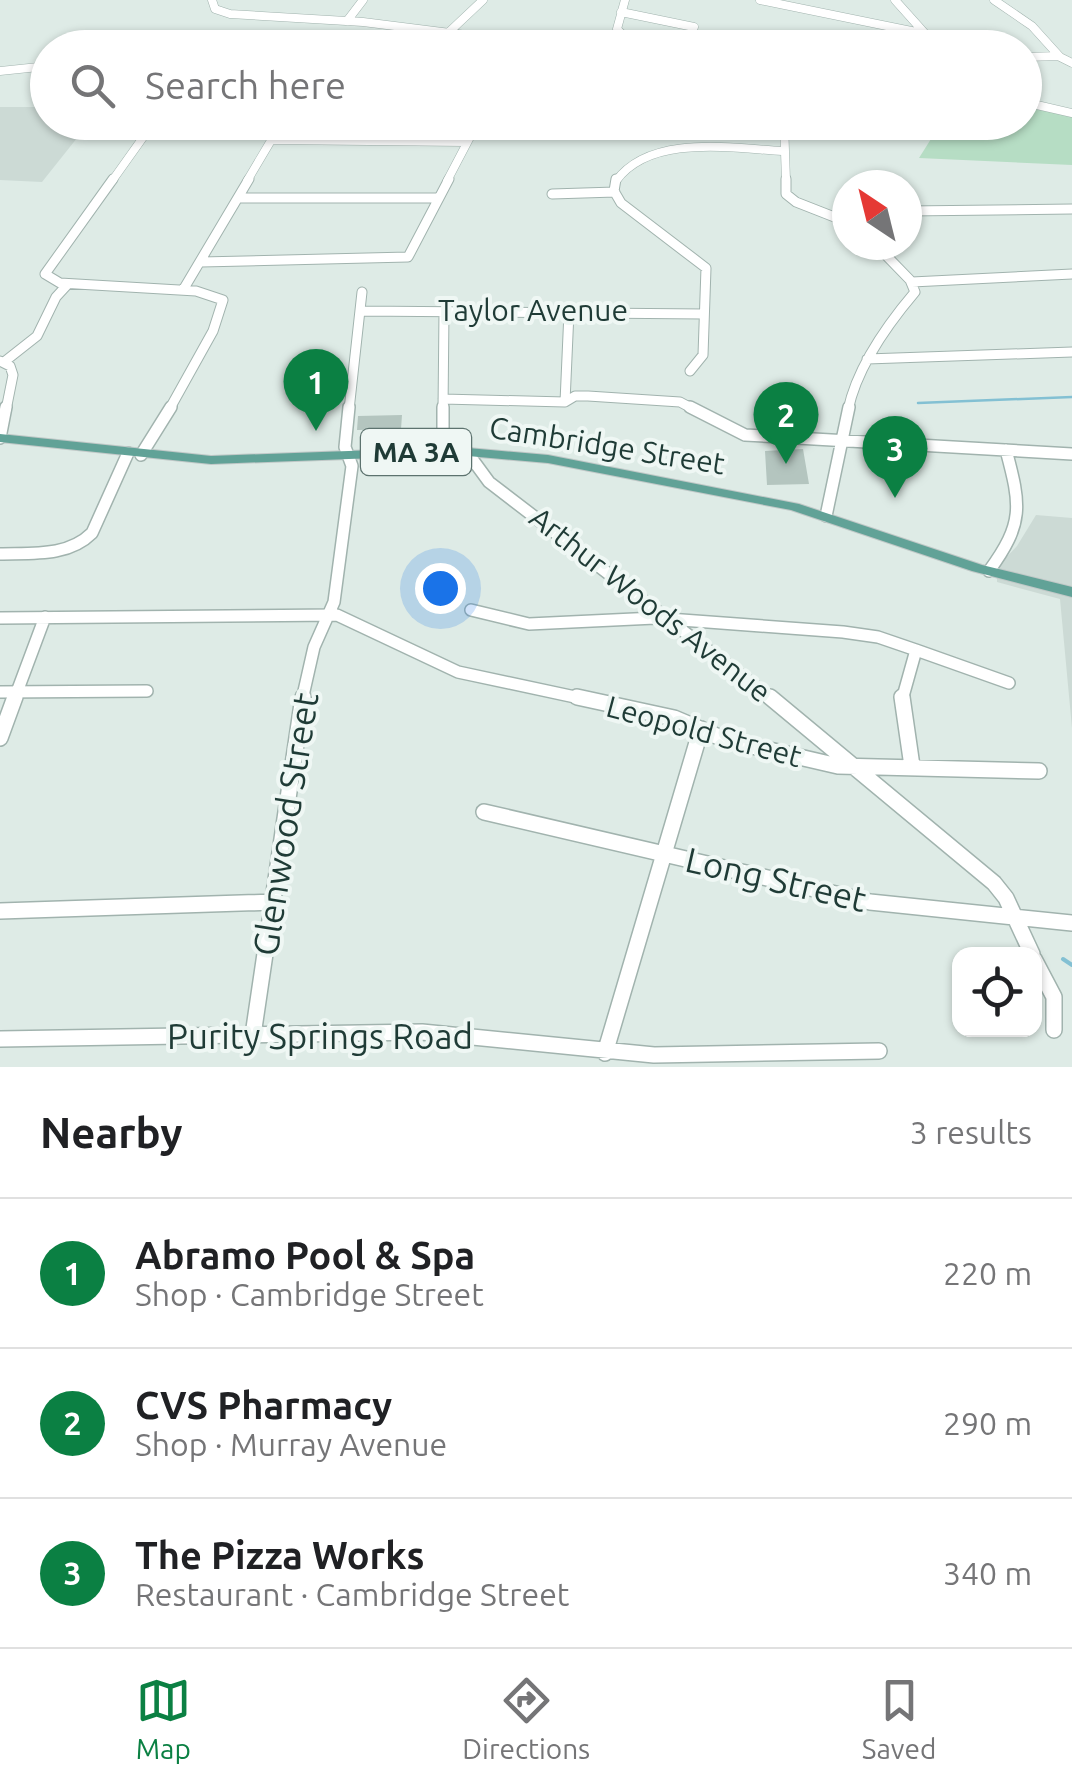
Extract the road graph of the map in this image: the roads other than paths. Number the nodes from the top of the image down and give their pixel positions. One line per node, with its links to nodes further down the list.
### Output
1 (212, 0): 9 (street)
2 (363, 0): 9 (street)
3 (483, 0): 12 (street)
4 (626, 0): 8 (street)
5 (760, 0): 14 (street)
6 (895, 0): 15 (street)
7 (994, 0): 16 (street)
8 (621, 12): 10 (street); 13 (street)
9 (348, 21): 11 (street)
10 (694, 27)
11 (423, 30)
12 (451, 30)
13 (618, 30)
14 (906, 30)
15 (922, 30)
16 (1036, 30)
17 (1042, 37): 19 (street)
18 (1042, 56): 19 (street)
19 (1059, 56): 20 (street)
20 (1072, 63)
21 (30, 68): 22 (street)
22 (0, 71)
23 (1042, 106): 24 (street)
24 (1072, 113)
25 (141, 140): 42 (street)
26 (272, 140): 28 (street); 32 (street)
27 (783, 140): 29 (street)
28 (466, 142): 33 (street)
29 (782, 151): 30 (street); 37 (street)
30 (615, 192): 31 (street); 48 (street)
31 (552, 194)
32 (238, 198): 33 (street); 39 (street)
33 (436, 198): 39 (street)
34 (1072, 200): 35 (street)
35 (1067, 208): 36 (street)
36 (922, 211)
37 (831, 215)
38 (891, 260): 41 (street)
39 (200, 262): 43 (street)
40 (1072, 274): 41 (street)
41 (912, 282): 50 (street)
42 (68, 284): 43 (street); 51 (street)
43 (183, 290): 60 (street)
44 (362, 292): 46 (street, Glenwood Street)
45 (444, 310): 46 (street, Taylor Avenue); 47 (street, Taylor Avenue); 53 (street)
46 (361, 312): 62 (street, Glenwood Street)
47 (569, 312): 48 (street, Taylor Avenue); 54 (street)
48 (704, 314): 52 (street)
49 (1072, 352): 50 (street)
50 (868, 359): 56 (street)
51 (2, 361): 55 (street)
52 (690, 371)
53 (443, 399): 54 (street); 58 (street)
54 (565, 402): 56 (street)
55 (0, 438): 60 (main road, Cambridge Street / MA 3A)
56 (839, 445): 57 (street); 63 (street)
57 (1006, 450): 61 (street); 65 (street)
58 (442, 452): 59 (main road, Cambridge Street / MA 3A); 62 (main road, Cambridge Street / MA 3A)
59 (468, 452): 63 (main road, Cambridge Street / MA 3A); 71 (street, Arthur Woods Avenue)
60 (135, 454): 62 (main road, Cambridge Street / MA 3A); 64 (street)
61 (1072, 454)
62 (348, 456): 68 (street, Glenwood Street)
63 (826, 516): 65 (main road, Cambridge Street / MA 3A)
64 (0, 554)
65 (989, 571): 66 (main road, Cambridge Street / MA 3A)
66 (1072, 592)
67 (471, 610): 71 (street)
68 (324, 614): 70 (street, Leopold Street); 77 (street, Leopold Street); 84 (street, Glenwood Street)
69 (0, 618): 70 (street, Leopold Street)
70 (46, 618): 76 (street)
71 (669, 622): 72 (street); 79 (street, Arthur Woods Avenue)
72 (916, 650): 73 (street); 80 (street)
73 (1010, 683)
74 (147, 691): 76 (street)
75 (0, 692): 76 (street)
76 (18, 692): 78 (street)
77 (701, 729): 79 (street, Leopold Street); 83 (street)
78 (0, 738)
79 (852, 766): 80 (street, Leopold Street); 86 (street, Arthur Woods Avenue)
80 (912, 766): 81 (street, Leopold Street)
81 (1039, 771)
82 (484, 812): 83 (street, Long Street)
83 (664, 854): 86 (street, Long Street); 94 (street)
84 (274, 902): 85 (street); 91 (street, Glenwood Street)
85 (0, 911)
86 (1012, 915): 87 (street, Long Street); 88 (street, Arthur Woods Avenue)
87 (1072, 923)
88 (1029, 947)
89 (1042, 972): 90 (street, Arthur Woods Avenue)
90 (1054, 1030)
91 (254, 1035): 92 (street, Purity Springs Road); 94 (street, Purity Springs Road)
92 (0, 1039)
93 (879, 1050): 94 (street, Purity Springs Road)
94 (605, 1053)

